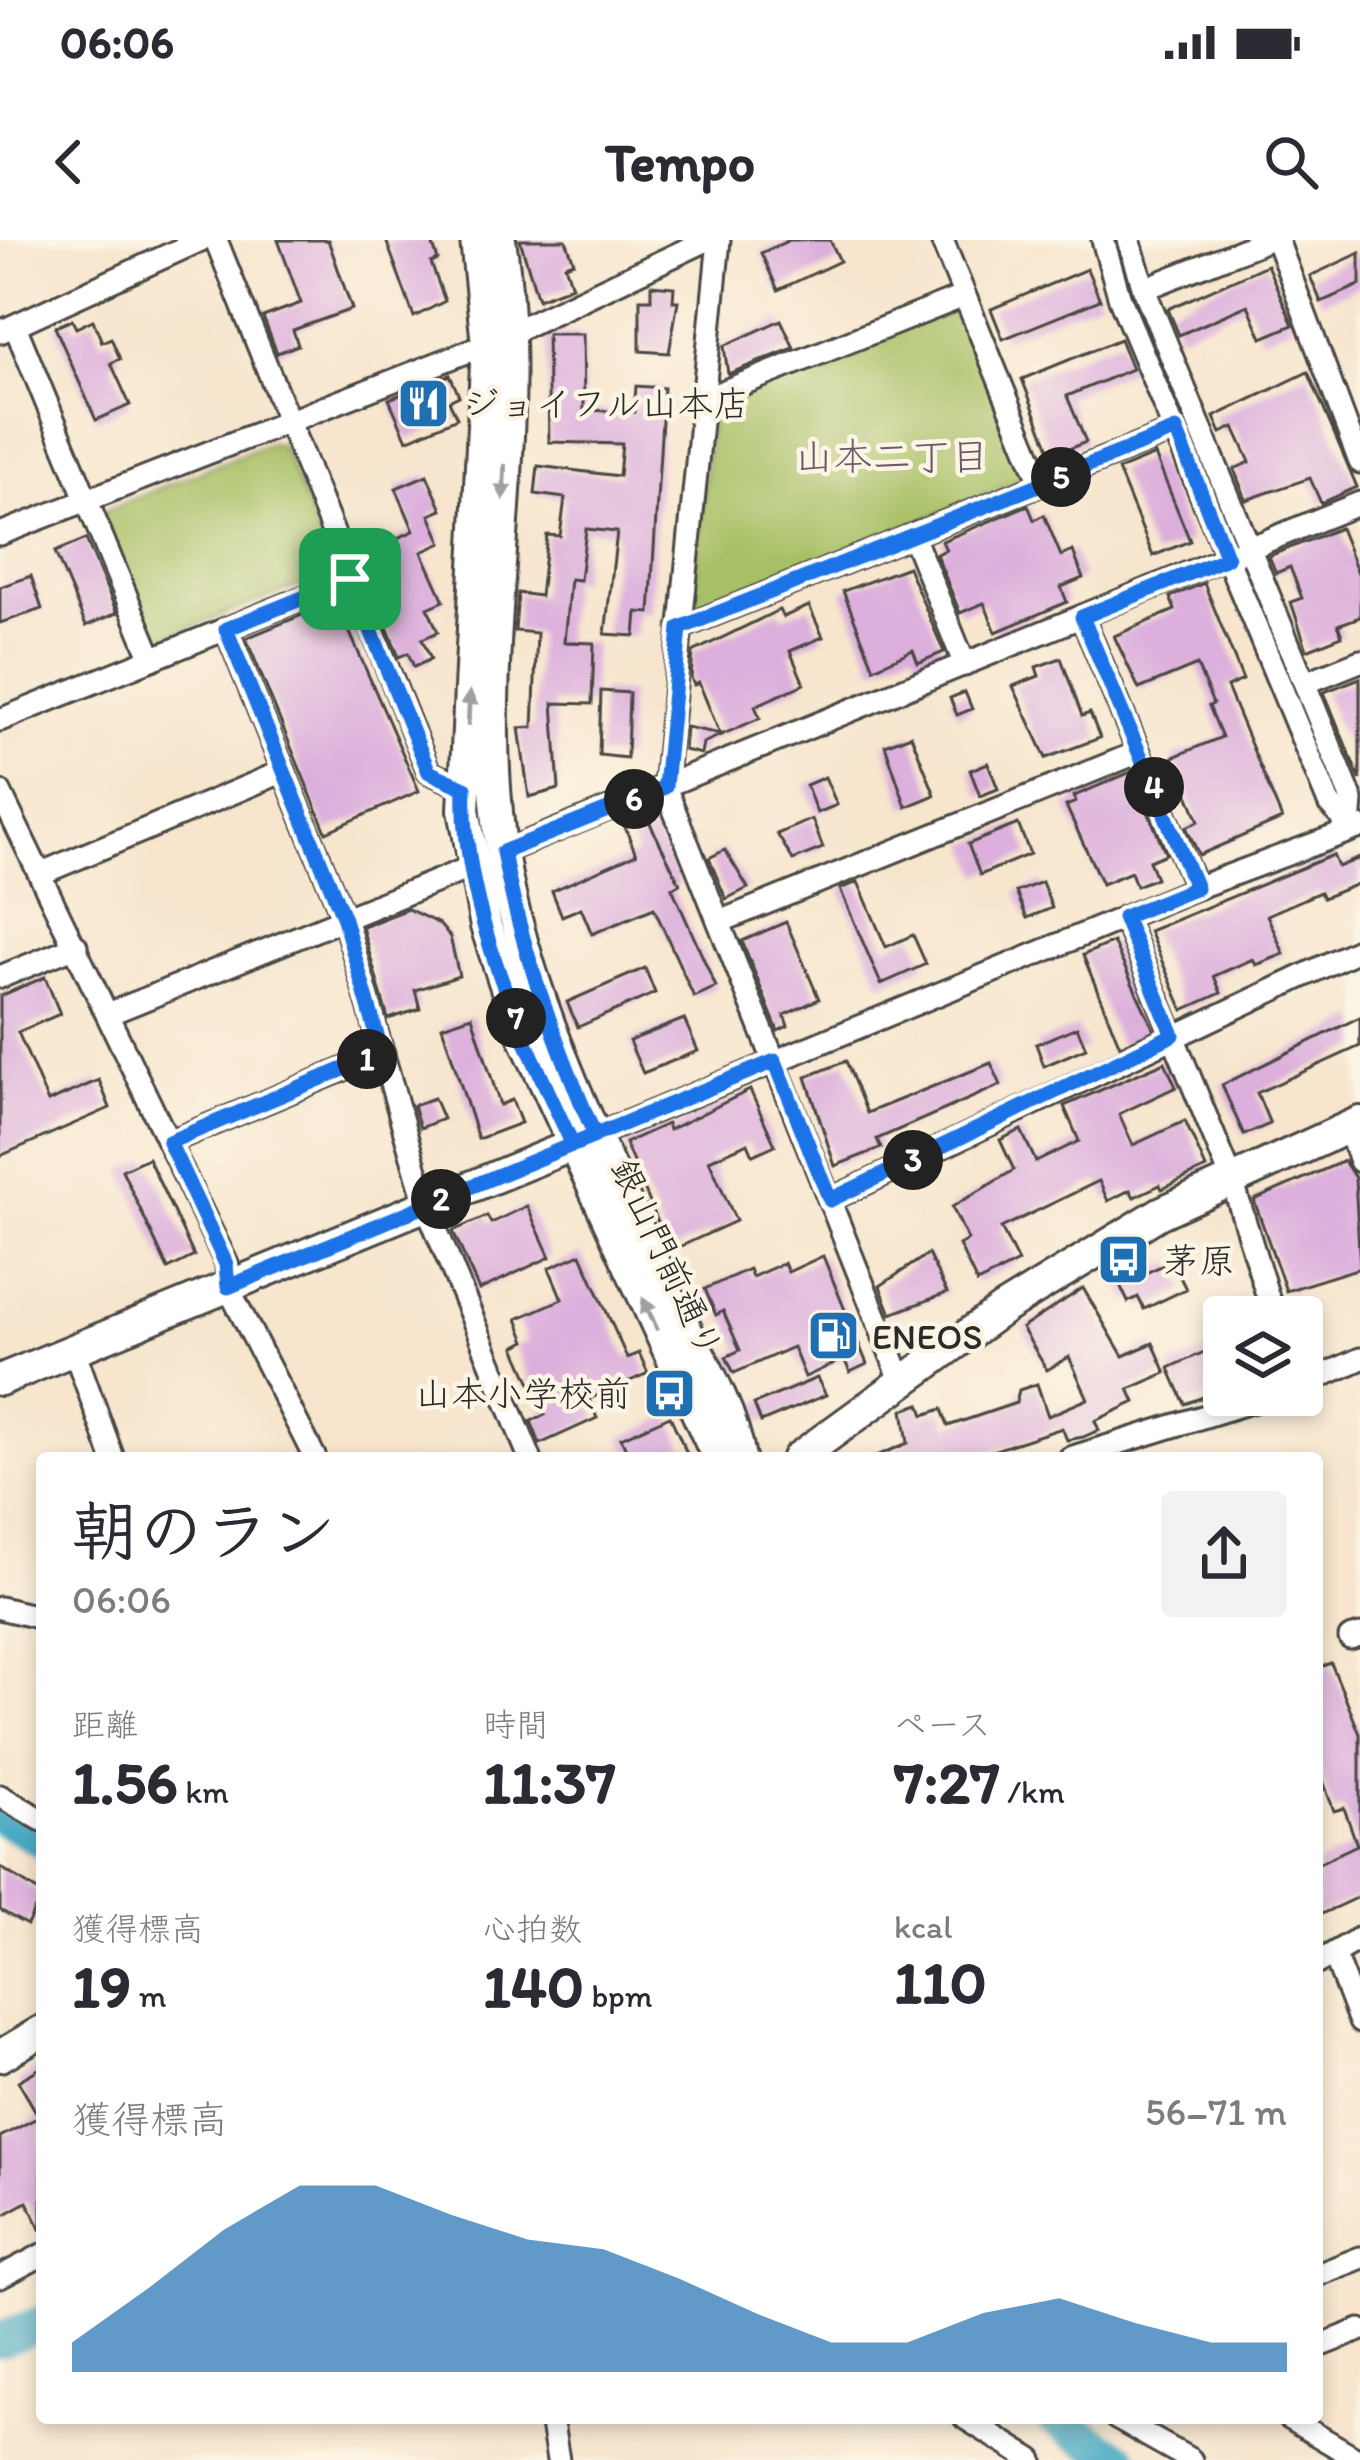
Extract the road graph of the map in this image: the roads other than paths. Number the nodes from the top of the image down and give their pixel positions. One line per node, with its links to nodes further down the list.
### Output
1 (201, 240): 14 (street)
2 (216, 240): 17 (street)
3 (476, 240): 15 (street, 銀山門前通り)
4 (500, 240): 15 (street, 銀山門前通り)
5 (707, 240): 15 (street)
6 (719, 240): 16 (street)
7 (942, 240): 13 (street)
8 (1103, 240): 18 (street)
9 (1129, 240): 12 (street)
10 (1267, 240): 12 (street)
11 (1277, 240): 19 (street)
12 (1144, 289): 25 (street)
13 (964, 296): 16 (street); 20 (street)
14 (8, 329): 21 (street)
15 (498, 338): 17 (street); 39 (street, 銀山門前通り, one-way to 15); 42 (street, 銀山門前通り, one-way to 42)
16 (702, 400): 29 (street)
17 (290, 421): 21 (street); 27 (street)
18 (1176, 430): 20 (street); 26 (street)
19 (1360, 462)
20 (1042, 485): 24 (street)
21 (86, 501): 23 (street); 31 (street)
22 (1360, 503): 25 (street)
23 (0, 534)
24 (913, 536): 29 (street); 33 (street)
25 (1250, 549): 26 (street); 34 (street)
26 (1227, 558): 28 (street); 41 (street)
27 (350, 579): 30 (street); 39 (street)
28 (1082, 617): 33 (street); 36 (street)
29 (680, 628): 38 (street)
30 (226, 629): 31 (street); 37 (street)
31 (152, 659): 35 (street)
32 (1360, 661): 34 (street)
33 (965, 665): 38 (street)
34 (1305, 683): 41 (street)
35 (0, 720)
36 (1139, 752): 45 (street); 48 (street)
37 (284, 771): 44 (street); 47 (street)
38 (665, 787): 42 (street); 48 (street)
39 (465, 788): 43 (street, 銀山門前通り)
40 (0, 792): 44 (street)
41 (1356, 823): 45 (street)
42 (503, 852): 57 (street, 銀山門前通り)
43 (474, 866): 47 (street); 57 (street, 銀山門前通り)
44 (42, 873): 49 (street)
45 (1196, 888): 46 (street)
46 (1124, 917): 53 (street); 55 (street)
47 (344, 919): 52 (street); 54 (street)
48 (719, 922): 55 (street)
49 (76, 946): 51 (street); 52 (street)
50 (1360, 949): 53 (street)
51 (0, 977)
52 (108, 1014): 58 (street)
53 (1173, 1035): 60 (street); 61 (street)
54 (382, 1053): 58 (street); 62 (street)
55 (775, 1061): 57 (street); 61 (street)
56 (1354, 1125): 59 (street); 60 (street)
57 (584, 1140): 62 (street); 74 (street, 銀山門前通り, one-way to 57); 75 (street, 銀山門前通り)
58 (169, 1142): 63 (street)
59 (1360, 1161)
60 (1232, 1180): 64 (street); 69 (street)
61 (830, 1200): 69 (street)
62 (426, 1205): 63 (street); 73 (street)
63 (228, 1287): 65 (street); 72 (street)
64 (1268, 1296)
65 (74, 1350): 68 (street); 71 (street)
66 (1360, 1359): 67 (street)
67 (1323, 1376)
68 (0, 1380)
69 (901, 1380): 76 (street)
70 (1205, 1416): 77 (street)
71 (111, 1452)
72 (313, 1452)
73 (528, 1452)
74 (715, 1452)
75 (737, 1452)
76 (806, 1452)
77 (1089, 1452)
78 (0, 1608): 79 (street)
79 (36, 1617)
80 (0, 1796): 81 (street)
81 (36, 1812)
82 (1360, 1938): 83 (street)
83 (1326, 1960): 84 (street)
84 (1360, 2022)
85 (36, 2035): 86 (street)
86 (0, 2056)
87 (36, 2257): 90 (street)
88 (1360, 2258): 89 (street)
89 (1323, 2273)
90 (0, 2277)
91 (1360, 2330): 92 (street)
92 (1323, 2345)
93 (552, 2424): 97 (street)
94 (975, 2424): 98 (street)
95 (1135, 2424): 99 (street)
96 (1298, 2424): 100 (street)
97 (558, 2460)
98 (1032, 2460)
99 (1191, 2460)
100 (1359, 2460)

